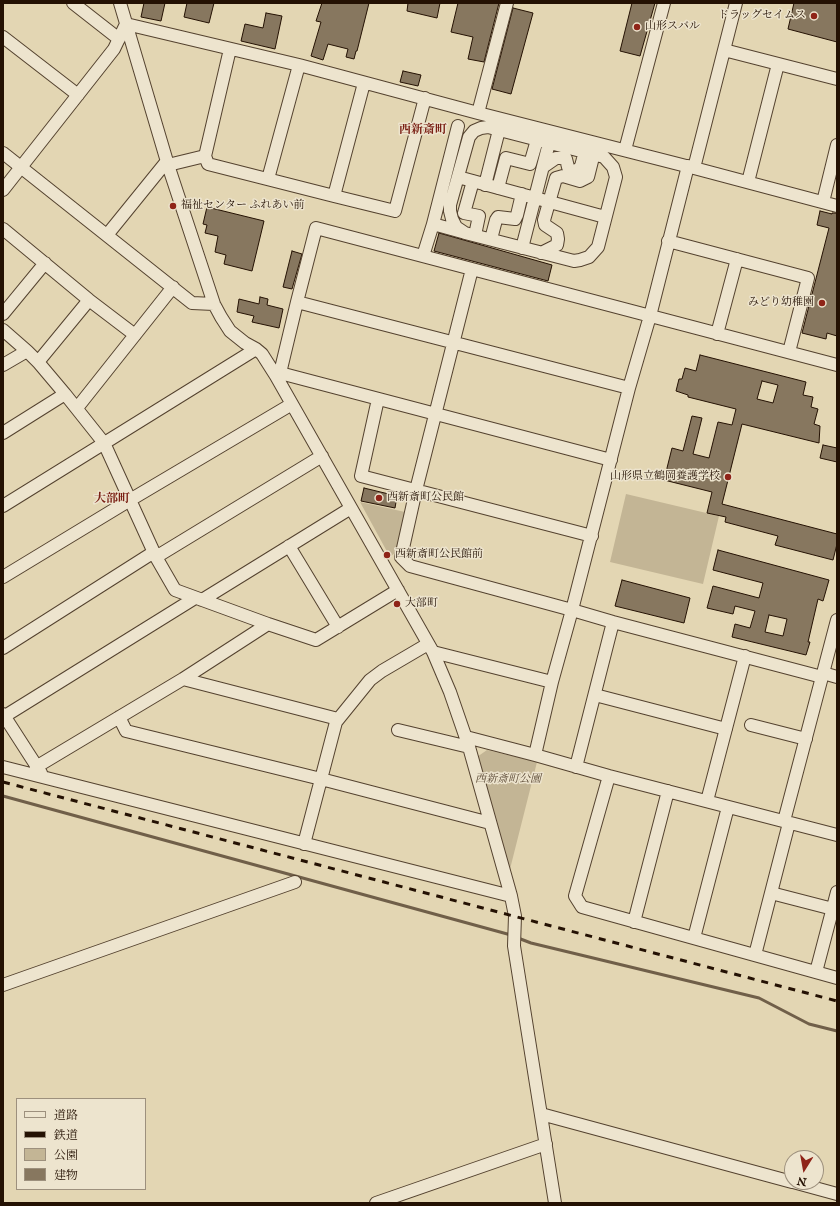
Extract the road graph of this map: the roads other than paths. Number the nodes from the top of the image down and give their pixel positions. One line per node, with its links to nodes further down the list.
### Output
1 (73, 3): 8 (street)
2 (120, 3): 6 (street)
3 (507, 3): 17 (street)
4 (664, 3): 23 (street)
5 (736, 3): 10 (street)
6 (126, 24): 8 (street); 9 (street); 28 (street)
7 (3, 37): 15 (street)
8 (119, 39): 15 (street)
9 (230, 49): 12 (street); 26 (street)
10 (724, 50): 11 (street); 31 (street)
11 (778, 64): 13 (street); 35 (street)
12 (299, 65): 14 (street); 33 (street)
13 (837, 79)
14 (364, 82): 16 (street); 40 (street)
15 (78, 95): 30 (street)
16 (425, 98): 17 (street); 40 (street)
17 (478, 113): 23 (street)
18 (458, 126): 46 (street)
19 (498, 130): 20 (street); 32 (street); 36 (street)
20 (537, 140): 21 (street); 37 (street)
21 (549, 143): 24 (street); 29 (street)
22 (837, 145): 27 (street)
23 (625, 150): 31 (street)
24 (589, 152): 29 (street); 42 (street); 45 (street)
25 (3, 153): 30 (street)
26 (205, 156): 28 (street); 33 (street)
27 (835, 160): 43 (street)
28 (168, 163): 49 (street); 61 (street)
29 (543, 166): 41 (street)
30 (21, 167): 38 (street); 49 (street)
31 (691, 167): 35 (street); 51 (street)
32 (458, 177): 34 (street); 48 (street)
33 (268, 179): 40 (street)
34 (473, 181): 36 (street); 48 (street)
35 (748, 182): 43 (street)
36 (485, 185): 37 (street)
37 (498, 188): 39 (street)
38 (3, 190)
39 (522, 194): 41 (street); 50 (street)
40 (334, 196)
41 (535, 198): 42 (street); 52 (street)
42 (549, 202): 45 (street); 53 (street)
43 (823, 202): 44 (street)
44 (837, 206)
45 (605, 217): 53 (street)
46 (433, 224): 48 (street); 54 (street)
47 (3, 229): 56 (street)
48 (470, 234): 50 (street)
49 (107, 235): 58 (street)
50 (491, 240): 52 (street)
51 (668, 241): 55 (street); 63 (street)
52 (522, 248): 53 (street)
53 (541, 253)
54 (423, 256): 57 (street); 60 (street)
55 (737, 259): 65 (street); 70 (street)
56 (45, 263): 59 (street); 62 (street)
57 (472, 269): 63 (street); 67 (street)
58 (173, 287): 61 (street); 66 (street)
59 (89, 300): 66 (street); 71 (street)
60 (297, 302): 67 (street); 74 (street)
61 (214, 304): 68 (street)
62 (3, 314)
63 (650, 316): 65 (street); 75 (street)
64 (3, 330): 69 (street)
65 (717, 334): 70 (street)
66 (135, 335): 79 (street)
67 (454, 342): 75 (street); 80 (street)
68 (256, 349): 74 (street); 82 (street)
69 (27, 351): 71 (street); 72 (street)
70 (788, 352): 73 (street)
71 (38, 362): 76 (street)
72 (3, 365)
73 (837, 365)
74 (278, 374): 77 (street); 78 (street)
75 (630, 388): 84 (street)
76 (66, 394): 79 (street); 81 (street)
77 (378, 399): 80 (street); 85 (street)
78 (292, 404): 83 (street); 86 (street)
79 (77, 408): 82 (street)
80 (436, 415): 84 (street); 85 (street)
81 (3, 433)
82 (104, 443): 86 (street); 87 (street)
83 (322, 456): 88 (street); 91 (street)
84 (611, 460): 89 (street)
85 (416, 490): 89 (street); 95 (street)
86 (130, 500): 91 (street); 92 (street)
87 (3, 506)
88 (351, 508): 90 (street); 93 (street)
89 (592, 536): 95 (street)
90 (289, 546): 94 (street); 99 (street)
91 (155, 554): 94 (street); 100 (street)
92 (3, 576)
93 (398, 590): 99 (street); 101 (street)
94 (198, 599): 98 (street); 108 (street)
95 (572, 610): 97 (street); 106 (street)
96 (837, 620): 103 (street)
97 (614, 622): 102 (street); 107 (street)
98 (268, 624): 99 (street); 105 (street)
99 (338, 627)
100 (3, 648)
101 (431, 648): 106 (street); 110 (street); 115 (street)
102 (745, 656): 103 (street); 112 (street)
103 (823, 675): 104 (street); 114 (street)
104 (837, 677)
105 (183, 679): 109 (street); 110 (street)
106 (552, 682): 116 (street)
107 (595, 695): 112 (street); 118 (street)
108 (4, 715): 117 (street)
109 (119, 718): 117 (street); 122 (street)
110 (338, 719): 122 (street)
111 (751, 725): 114 (street)
112 (726, 729): 124 (street)
113 (398, 730): 115 (street)
114 (806, 739): 126 (street)
115 (467, 742): 116 (street); 127 (street)
116 (535, 755): 118 (street)
117 (36, 767): 121 (street)
118 (576, 767): 120 (street)
119 (3, 768): 121 (street)
120 (609, 776): 123 (street); 135 (street)
121 (43, 777): 129 (street)
122 (321, 779): 127 (street); 129 (street)
123 (668, 791): 124 (street); 135 (street)
124 (707, 801): 125 (street)
125 (728, 807): 126 (street); 136 (street)
126 (787, 822): 128 (street); 132 (street)
127 (490, 823): 133 (street)
128 (837, 835)
129 (304, 844): 133 (street)
130 (296, 882): 140 (street)
131 (837, 892): 134 (street)
132 (771, 894): 134 (street); 137 (street)
133 (510, 896): 141 (street)
134 (832, 909): 138 (street)
135 (634, 922): 136 (street)
136 (694, 938): 137 (street)
137 (755, 955): 138 (street)
138 (816, 972): 139 (street)
139 (837, 978)
140 (3, 985)
141 (541, 1114): 142 (street); 143 (street)
142 (546, 1144): 146 (street); 147 (street)
143 (784, 1180)
144 (822, 1190): 145 (street)
145 (837, 1194)
146 (376, 1203)
147 (555, 1203)

